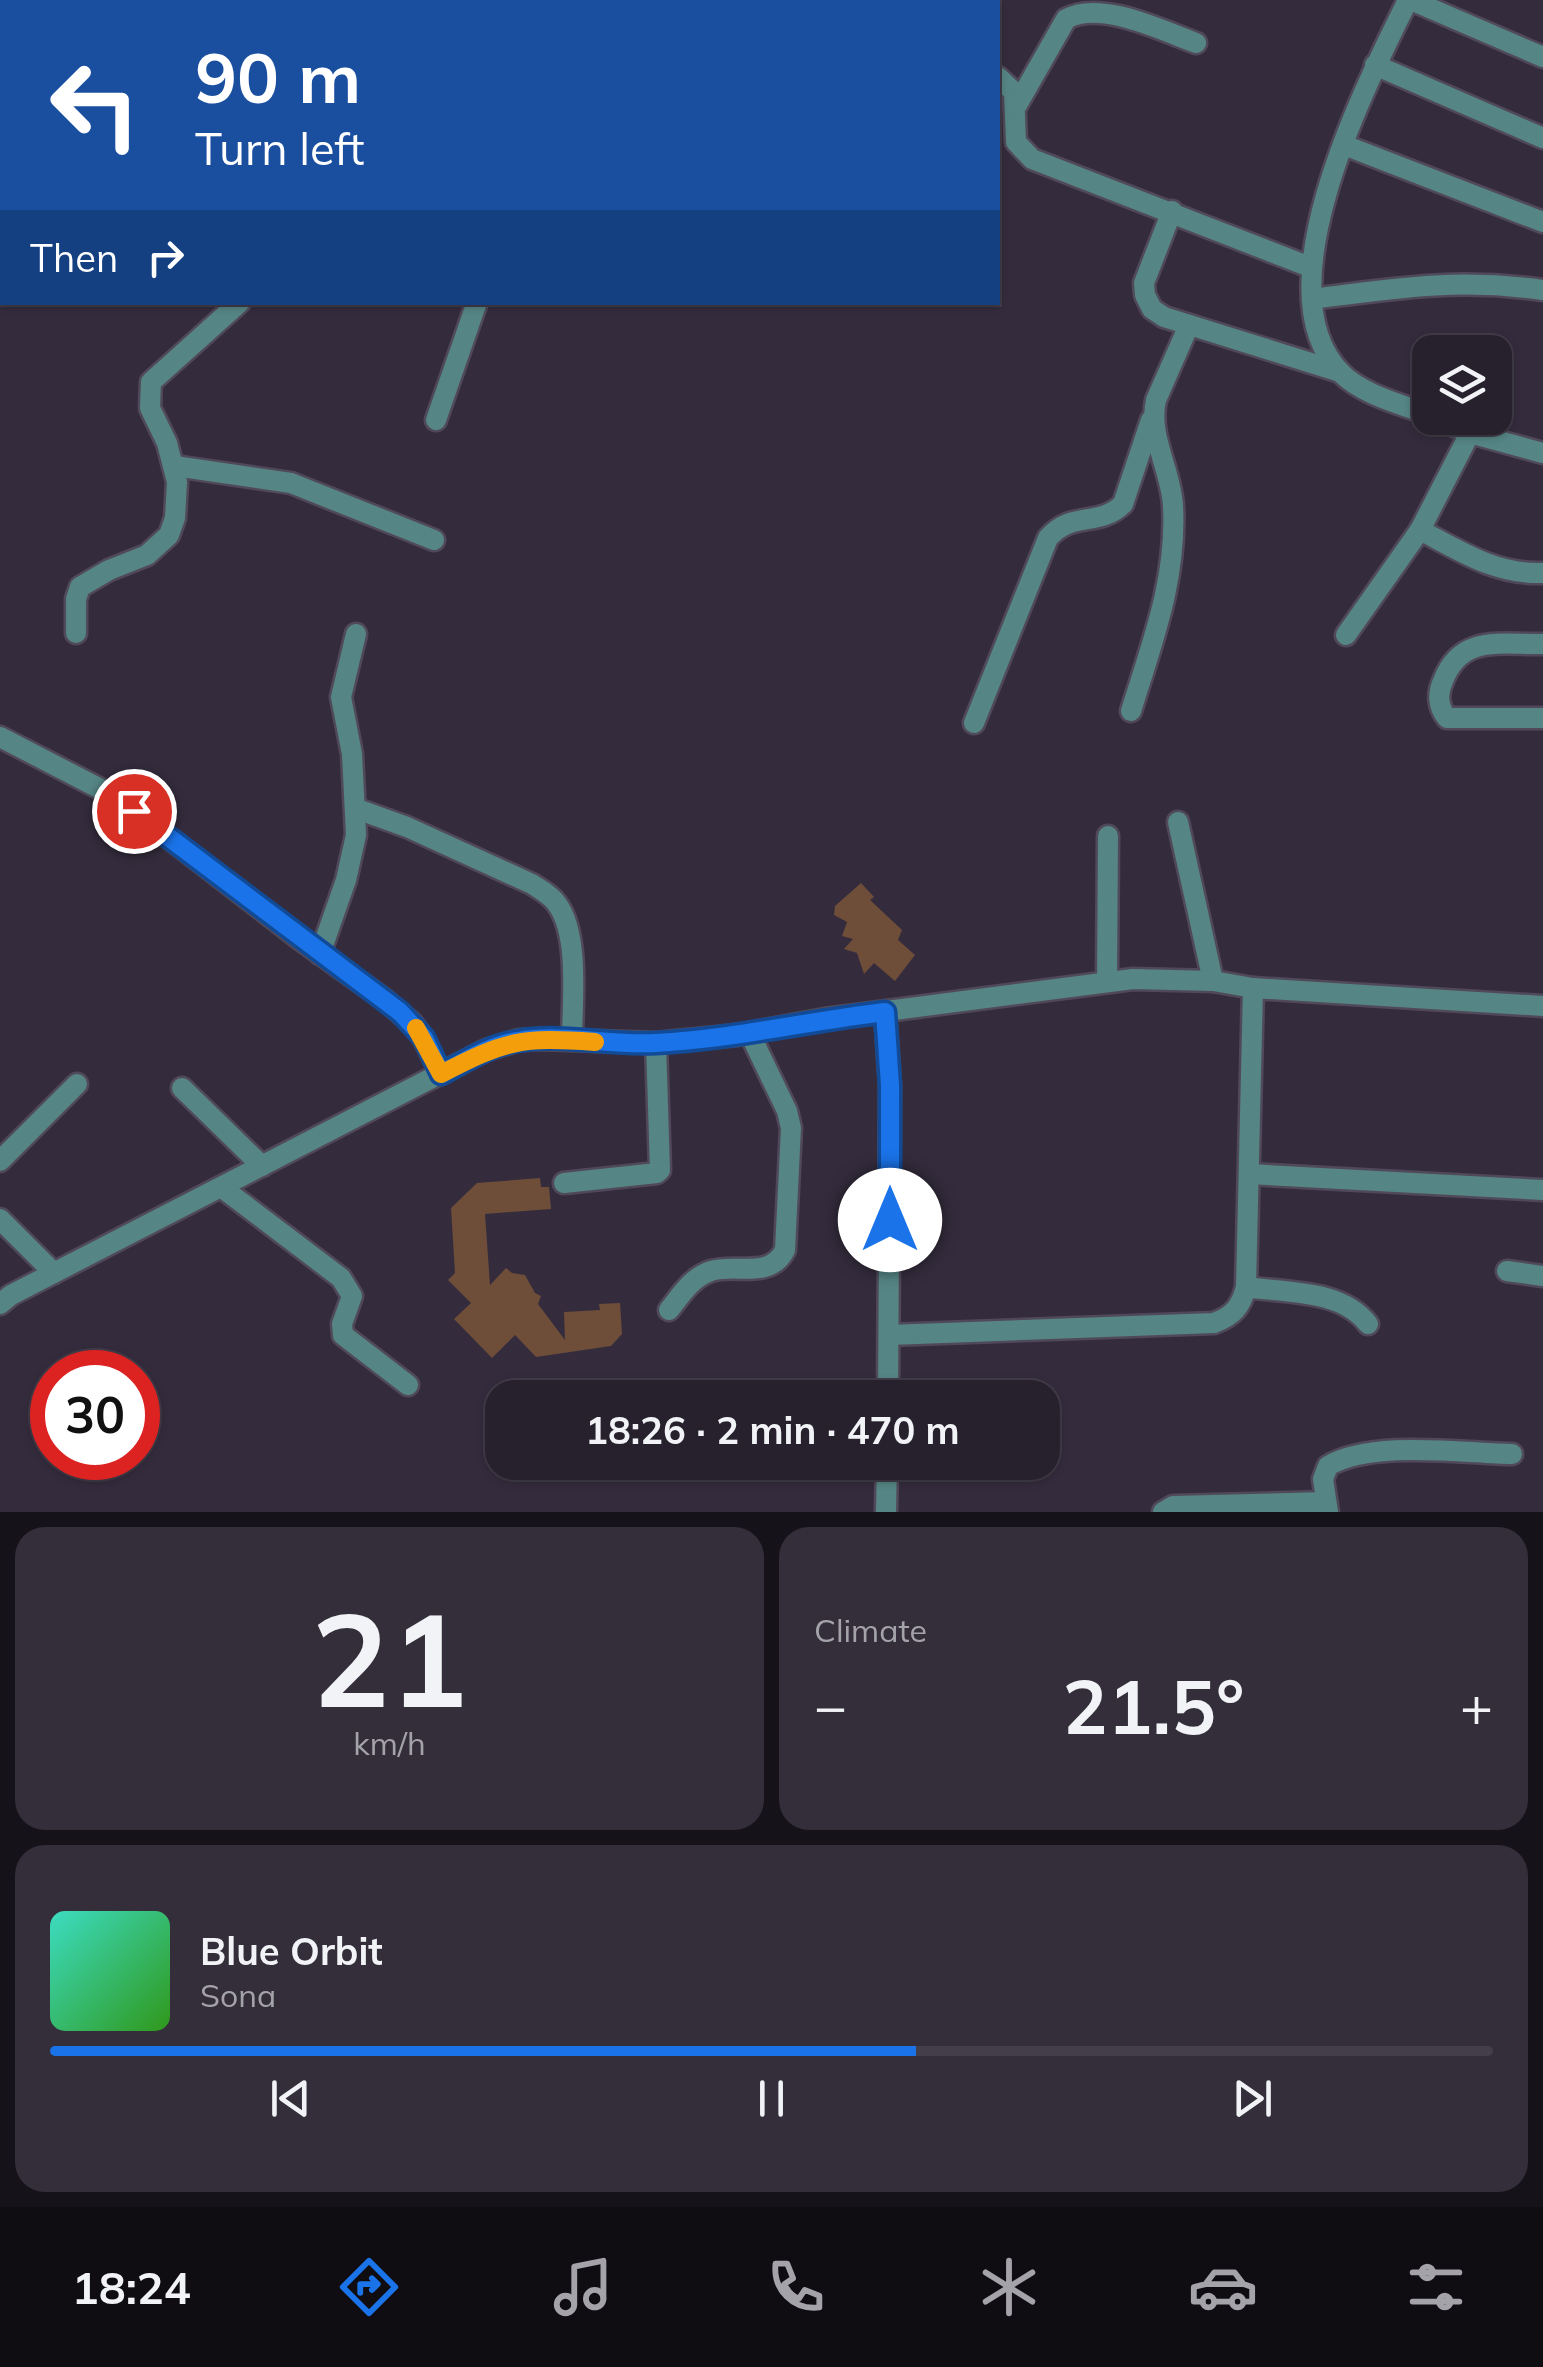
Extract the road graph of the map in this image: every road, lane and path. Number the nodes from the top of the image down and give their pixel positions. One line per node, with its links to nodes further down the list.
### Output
1 (1409, 0): 3 (street); 4 (street)
2 (1196, 42): 6 (street)
3 (1543, 58)
4 (1376, 65): 7 (street); 8 (street)
5 (1000, 79): 6 (street)
6 (1017, 105): 9 (street)
7 (1543, 138)
8 (1344, 145): 10 (street); 11 (street)
9 (1172, 211): 11 (street); 16 (street)
10 (1543, 222)
11 (1310, 267): 13 (street)
12 (1543, 290): 13 (street)
13 (1312, 299): 17 (street)
14 (237, 305): 24 (street)
15 (477, 305): 20 (street)
16 (1188, 325): 17 (street); 19 (street)
17 (1340, 372): 18 (street)
18 (1412, 408)
19 (1153, 413): 32 (street); 34 (street)
20 (436, 420)
21 (1469, 435): 25 (street)
22 (1477, 435): 23 (street)
23 (1543, 454)
24 (175, 466): 26 (street); 28 (street)
25 (1420, 530): 27 (street); 30 (street)
26 (434, 540)
27 (1543, 573)
28 (76, 633)
29 (356, 634): 36 (street)
30 (1346, 635)
31 (1543, 644): 33 (street)
32 (1131, 711)
33 (1543, 718)
34 (974, 722)
35 (0, 737): 39 (street)
36 (356, 809): 39 (street); 46 (street)
37 (1178, 822): 41 (street)
38 (1108, 836): 40 (street)
39 (320, 954): 48 (street)
40 (1107, 981): 41 (street); 44 (street)
41 (1213, 981): 42 (street)
42 (1253, 988): 43 (street); 53 (street)
43 (1543, 1006)
44 (885, 1012): 45 (street); 65 (street)
45 (750, 1034): 47 (street); 63 (street)
46 (572, 1040): 47 (street); 48 (street)
47 (656, 1043): 54 (street)
48 (441, 1074): 52 (street)
49 (78, 1084): 51 (street)
50 (182, 1088): 52 (street)
51 (0, 1161)
52 (262, 1166): 55 (street)
53 (1249, 1174): 56 (street); 61 (street)
54 (564, 1183)
55 (221, 1187): 59 (street); 67 (street)
56 (1543, 1190)
57 (0, 1220): 59 (street)
58 (1507, 1271): 60 (street)
59 (54, 1272): 62 (street)
60 (1543, 1276)
61 (1246, 1288): 64 (street); 65 (street)
62 (4, 1295)
63 (669, 1310)
64 (1368, 1324)
65 (890, 1335): 66 (street)
66 (889, 1380)
67 (408, 1385)
68 (1512, 1454): 70 (street)
69 (887, 1480): 72 (street)
70 (1327, 1507): 71 (street)
71 (1226, 1509): 73 (street)
72 (886, 1512)
73 (1163, 1512)

